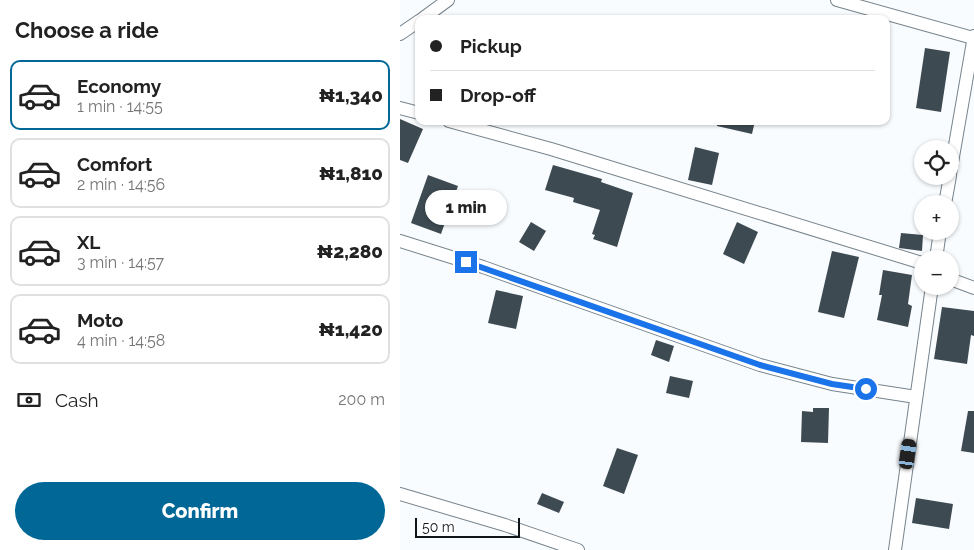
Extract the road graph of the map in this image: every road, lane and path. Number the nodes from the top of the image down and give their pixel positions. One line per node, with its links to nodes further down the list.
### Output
1 (448, 0): 3 (street)
2 (837, 0): 6 (street)
3 (427, 15)
4 (415, 24): 5 (street)
5 (400, 34)
6 (973, 37): 10 (street)
7 (400, 108): 8 (street)
8 (415, 112)
9 (463, 125): 12 (street)
10 (956, 140)
11 (400, 241): 16 (street)
12 (914, 261)
13 (959, 282): 14 (street)
14 (974, 288)
15 (931, 295): 16 (street)
16 (916, 397): 19 (street)
17 (400, 494): 18 (street)
18 (578, 550)
19 (895, 550)

